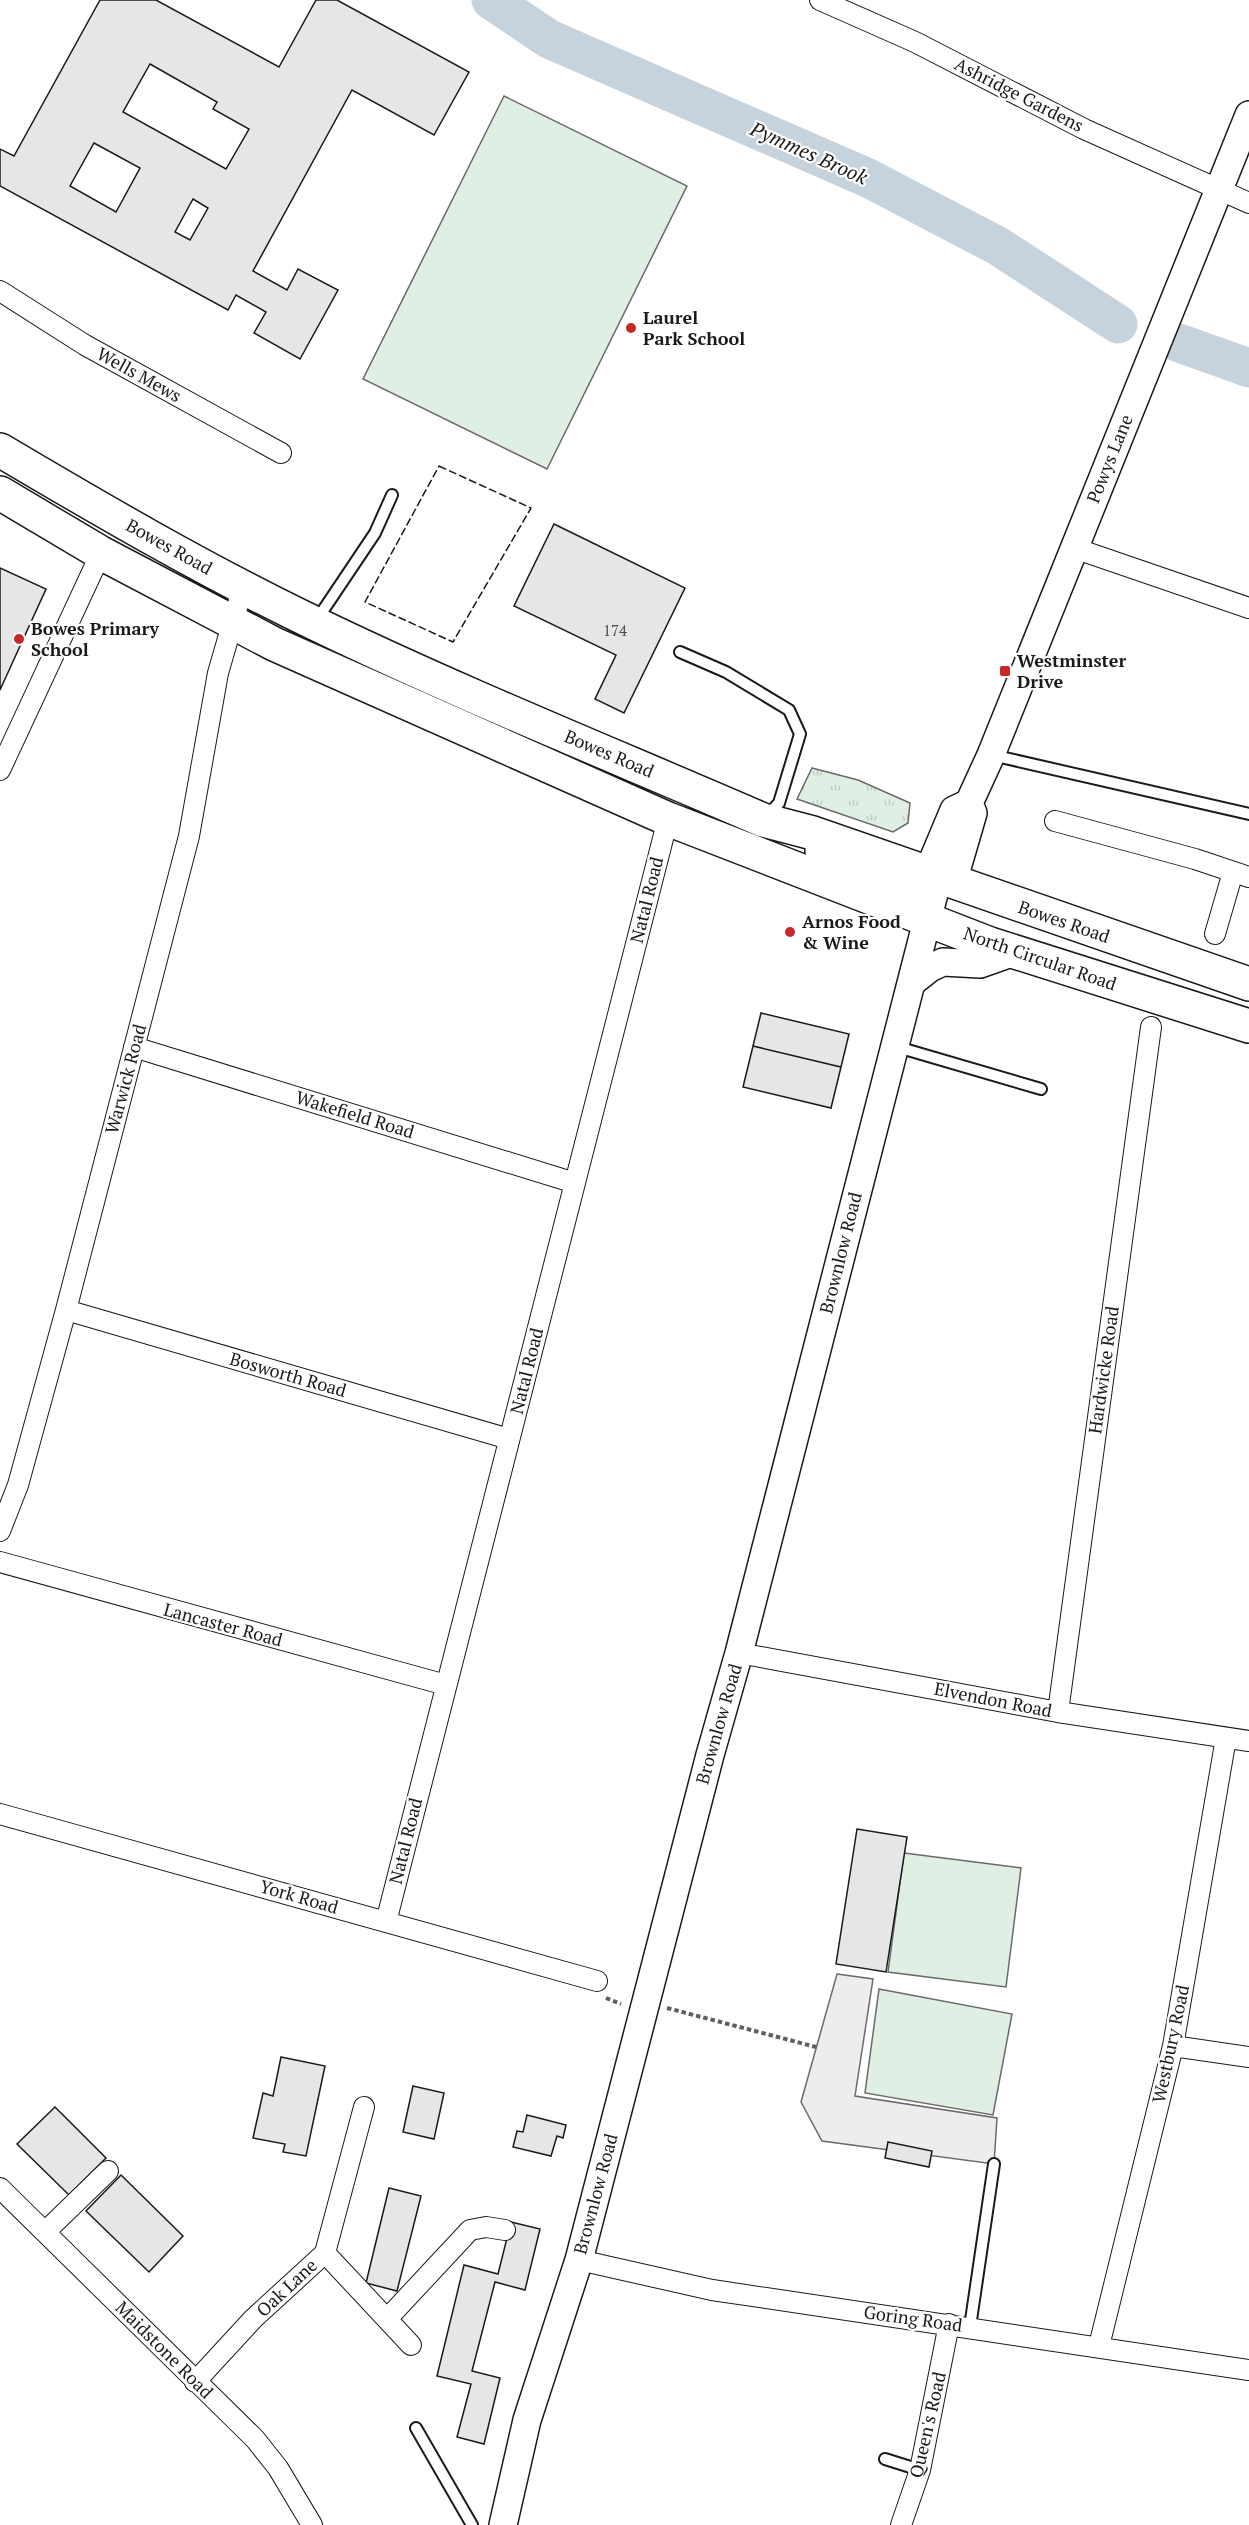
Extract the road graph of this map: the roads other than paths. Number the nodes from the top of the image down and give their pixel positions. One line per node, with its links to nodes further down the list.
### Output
1 (820, 0): 3 (street, Ashridge Gardens)
2 (1249, 115): 3 (main road, Powys Lane)
3 (1218, 191): 4 (street, Ashridge Gardens); 10 (main road, Powys Lane)
4 (1249, 203)
5 (0, 291): 7 (street, Wells Mews)
6 (0, 450): 12 (highway, Bowes Road)
7 (280, 453)
8 (0, 493): 11 (highway, Bowes Road)
9 (392, 495): 15 (lane)
10 (1074, 548): 13 (street); 17 (main road, Powys Lane)
11 (101, 553): 14 (highway, Bowes Road); 18 (street)
12 (243, 587): 14 (street, Warwick Road); 15 (highway, Bowes Road)
13 (1249, 609)
14 (233, 622): 20 (highway, Bowes Road); 33 (street, Warwick Road)
15 (315, 624): 21 (highway, Bowes Road)
16 (680, 652): 21 (lane)
17 (991, 754): 19 (lane); 24 (main road, Powys Lane)
18 (0, 770)
19 (1249, 814)
20 (668, 819): 25 (highway, Bowes Road); 35 (street, Natal Road)
21 (763, 820): 24 (highway, Bowes Road); 25 (main road)
22 (1055, 821): 23 (street)
23 (1241, 875): 26 (street)
24 (938, 878): 25 (main road, Powys Lane); 29 (highway, Bowes Road)
25 (926, 919): 27 (highway, North Circular Road); 28 (main road, Brownlow Road)
26 (1215, 934)
27 (1014, 952): 28 (main road); 30 (highway, North Circular Road)
28 (911, 982): 32 (main road, Brownlow Road)
29 (1249, 984)
30 (1153, 1012): 31 (highway); 43 (street, Hardwicke Road)
31 (1249, 1026)
32 (894, 1046): 34 (lane); 41 (main road, Brownlow Road)
33 (134, 1047): 35 (street, Wakefield Road); 36 (street, Warwick Road)
34 (1041, 1089)
35 (575, 1183): 37 (street, Natal Road)
36 (66, 1310): 37 (street, Bosworth Road); 38 (street, Warwick Road)
37 (509, 1439): 42 (street, Natal Road)
38 (9, 1483): 39 (street, Warwick Road)
39 (0, 1531)
40 (0, 1562): 42 (street, Lancaster Road)
41 (739, 1653): 43 (street, Elvendon Road); 58 (main road, Brownlow Road)
42 (446, 1685): 47 (street, Natal Road)
43 (1058, 1712): 44 (street, Elvendon Road)
44 (1226, 1738): 45 (street, Elvendon Road); 49 (street, Westbury Road)
45 (1249, 1741)
46 (0, 1814): 47 (street, York Road)
47 (386, 1922): 48 (street, York Road)
48 (597, 1981)
49 (1173, 2046): 50 (street); 63 (street, Westbury Road)
50 (1249, 2057)
51 (364, 2107): 57 (street, Oak Lane)
52 (994, 2164): 61 (lane)
53 (108, 2171): 56 (street)
54 (0, 2188): 56 (street, Maidstone Road)
55 (505, 2230): 59 (street)
56 (45, 2232): 65 (street, Maidstone Road)
57 (325, 2253): 59 (street); 65 (street, Oak Lane)
58 (579, 2260): 60 (street, Goring Road); 71 (main road, Brownlow Road)
59 (387, 2319): 62 (street)
60 (950, 2324): 61 (street, Goring Road); 68 (street, Queen's Road)
61 (970, 2327): 63 (street, Goring Road)
62 (411, 2345)
63 (1099, 2346): 64 (street, Goring Road)
64 (1249, 2370)
65 (195, 2382): 69 (street, Maidstone Road)
66 (416, 2428): 70 (lane)
67 (885, 2459): 68 (lane)
68 (920, 2470): 72 (street, Queen's Road)
69 (312, 2525)
70 (472, 2525)
71 (503, 2525)
72 (900, 2525)

